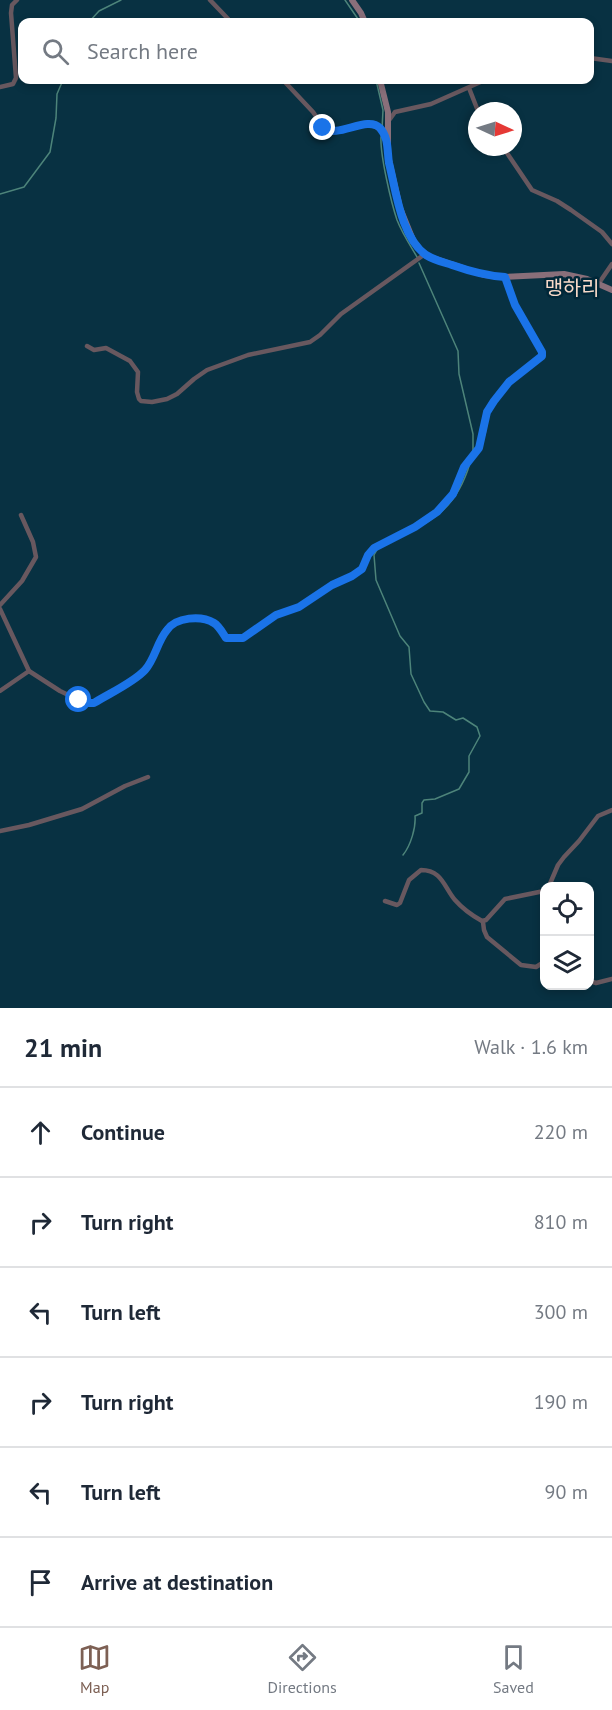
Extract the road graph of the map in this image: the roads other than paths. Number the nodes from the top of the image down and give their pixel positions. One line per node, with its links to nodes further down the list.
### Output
1 (17, 0): 11 (street)
2 (210, 0): 4 (street)
3 (352, 0): 5 (street)
4 (227, 18)
5 (363, 18)
6 (594, 59): 7 (street)
7 (612, 61)
8 (287, 84): 15 (street)
9 (381, 84): 14 (street)
10 (477, 84): 12 (street)
11 (0, 87)
12 (469, 88): 13 (street); 14 (street)
13 (474, 102)
14 (388, 124): 15 (street)
15 (387, 143): 18 (street)
16 (509, 156): 17 (street)
17 (612, 244)
18 (426, 254): 20 (street); 23 (street)
19 (612, 264): 21 (street)
20 (505, 277): 21 (street); 26 (street)
21 (599, 284): 22 (street)
22 (612, 290)
23 (87, 346)
24 (21, 515): 25 (street)
25 (0, 607): 26 (street)
26 (29, 671): 27 (street)
27 (0, 691)
28 (148, 777): 30 (street)
29 (612, 810): 31 (street)
30 (0, 831)
31 (551, 882)
32 (540, 892): 34 (street)
33 (385, 901): 34 (street)
34 (483, 922): 35 (street)
35 (540, 965)
36 (612, 979): 37 (street)
37 (594, 982)

